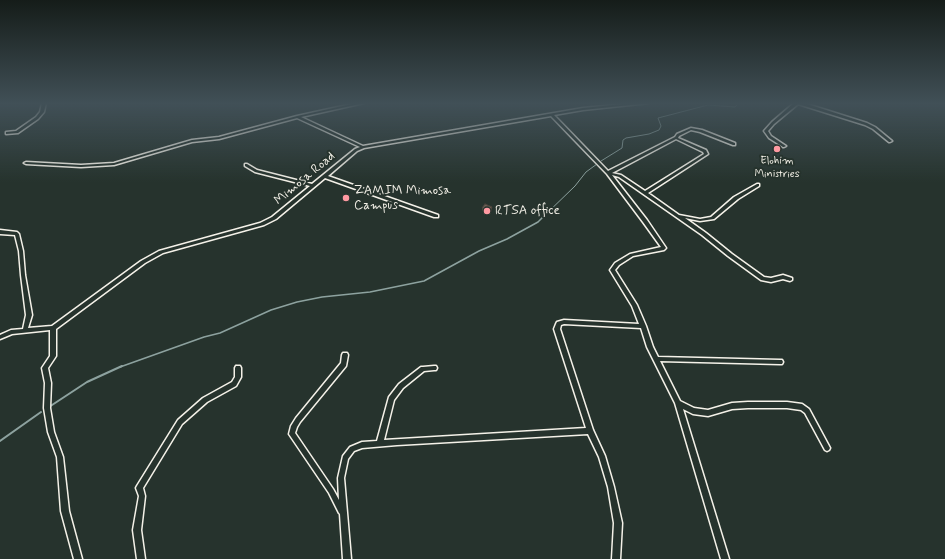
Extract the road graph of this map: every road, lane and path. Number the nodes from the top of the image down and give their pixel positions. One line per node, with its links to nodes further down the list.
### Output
1 (21, 129): 10 (street)
2 (252, 129): 16 (street)
3 (324, 129): 15 (street)
4 (465, 129): 15 (street, Mimosa Road)
5 (566, 129): 18 (street)
6 (692, 129): 11 (street)
7 (692, 129): 13 (street)
8 (768, 129): 14 (street)
9 (875, 129): 12 (street)
10 (7, 133)
11 (676, 138): 18 (street); 22 (street)
12 (890, 141)
13 (734, 144)
14 (784, 146)
15 (363, 147): 19 (street, Mimosa Road)
16 (26, 163)
17 (246, 165): 21 (street)
18 (608, 173): 22 (street); 27 (street)
19 (324, 176): 21 (street, Mimosa Road); 23 (street)
20 (758, 185): 24 (street)
21 (313, 186): 28 (street, Mimosa Road)
22 (645, 193): 24 (street)
23 (436, 216)
24 (677, 216): 26 (street)
25 (0, 232): 29 (street)
26 (790, 279)
27 (642, 326): 32 (street); 37 (street)
28 (53, 328): 29 (street, Mimosa Road); 41 (street)
29 (25, 331): 30 (street, Mimosa Road)
30 (0, 337)
31 (345, 355): 40 (street)
32 (657, 359): 33 (street); 36 (street)
33 (780, 362)
34 (238, 368): 42 (street)
35 (434, 368): 38 (street)
36 (678, 403): 39 (street); 45 (street)
37 (590, 431): 38 (street); 44 (street)
38 (380, 444): 40 (street)
39 (827, 448)
40 (343, 514): 43 (street)
41 (78, 559)
42 (141, 559)
43 (347, 559)
44 (616, 559)
45 (725, 559)

